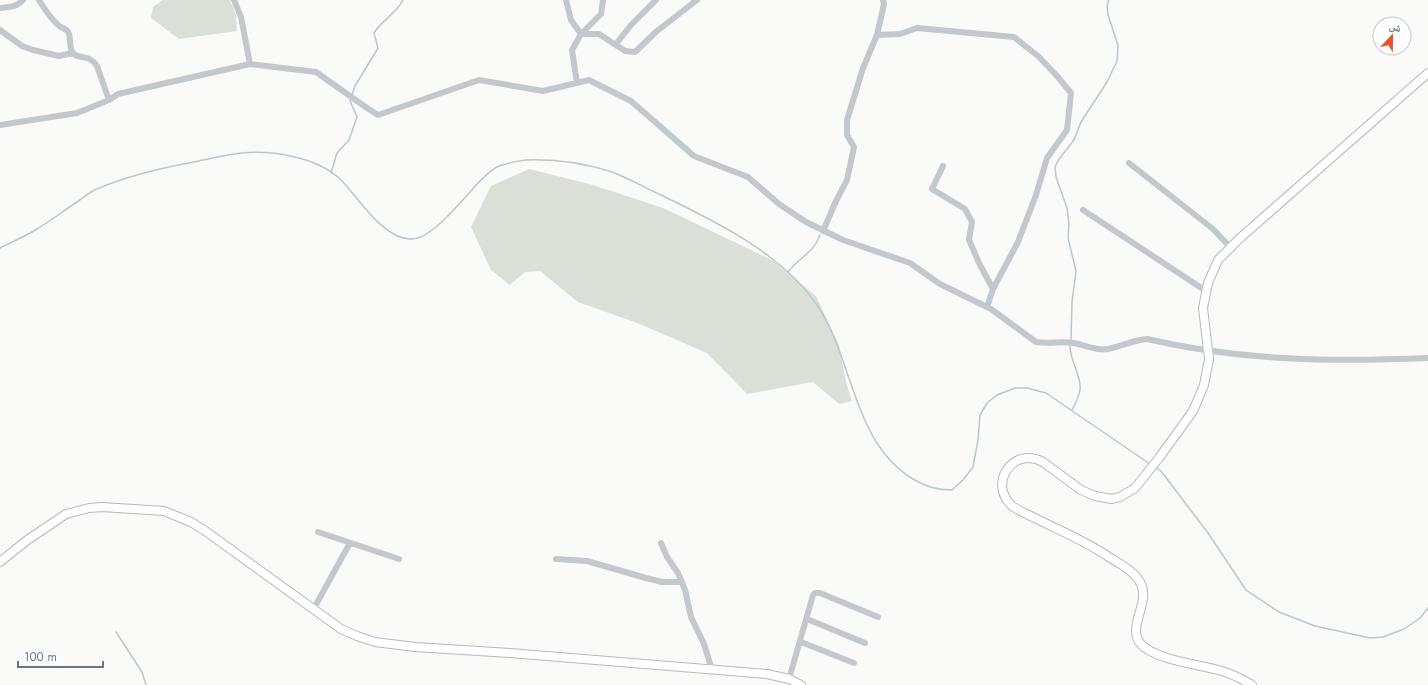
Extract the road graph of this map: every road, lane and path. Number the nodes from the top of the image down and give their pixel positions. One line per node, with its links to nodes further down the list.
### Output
1 (23, 0): 9 (street)
2 (39, 0): 14 (street)
3 (234, 0): 15 (street)
4 (566, 0): 11 (street)
5 (603, 0): 11 (street)
6 (656, 0): 13 (street)
7 (697, 0): 13 (street)
8 (883, 0): 12 (street)
9 (0, 8)
10 (0, 30): 14 (street)
11 (581, 34): 13 (street); 17 (street)
12 (877, 35): 23 (street); 25 (street)
13 (616, 44)
14 (73, 53): 18 (street)
15 (250, 64): 17 (street); 18 (street)
16 (1428, 73): 24 (street)
17 (577, 83): 23 (street)
18 (109, 100): 19 (street)
19 (0, 125)
20 (1129, 163): 24 (street)
21 (944, 166): 25 (street)
22 (1083, 210): 26 (street)
23 (823, 231): 27 (street)
24 (1230, 247): 26 (street)
25 (994, 289): 27 (street)
26 (1206, 291): 28 (street)
27 (987, 307): 28 (street)
28 (1209, 352): 29 (street); 46 (street)
29 (1428, 358)
30 (318, 532): 31 (street)
31 (350, 543): 33 (street); 37 (street)
32 (661, 543): 36 (street)
33 (399, 559)
34 (556, 559): 36 (street)
35 (0, 562): 37 (street)
36 (682, 582): 43 (street)
37 (313, 610): 43 (street)
38 (878, 617): 39 (street)
39 (807, 619): 40 (street); 41 (street)
40 (801, 642): 42 (street); 44 (street)
41 (865, 643)
42 (854, 663)
43 (712, 670): 44 (street)
44 (789, 679): 45 (street)
45 (801, 685)
46 (1252, 685)

